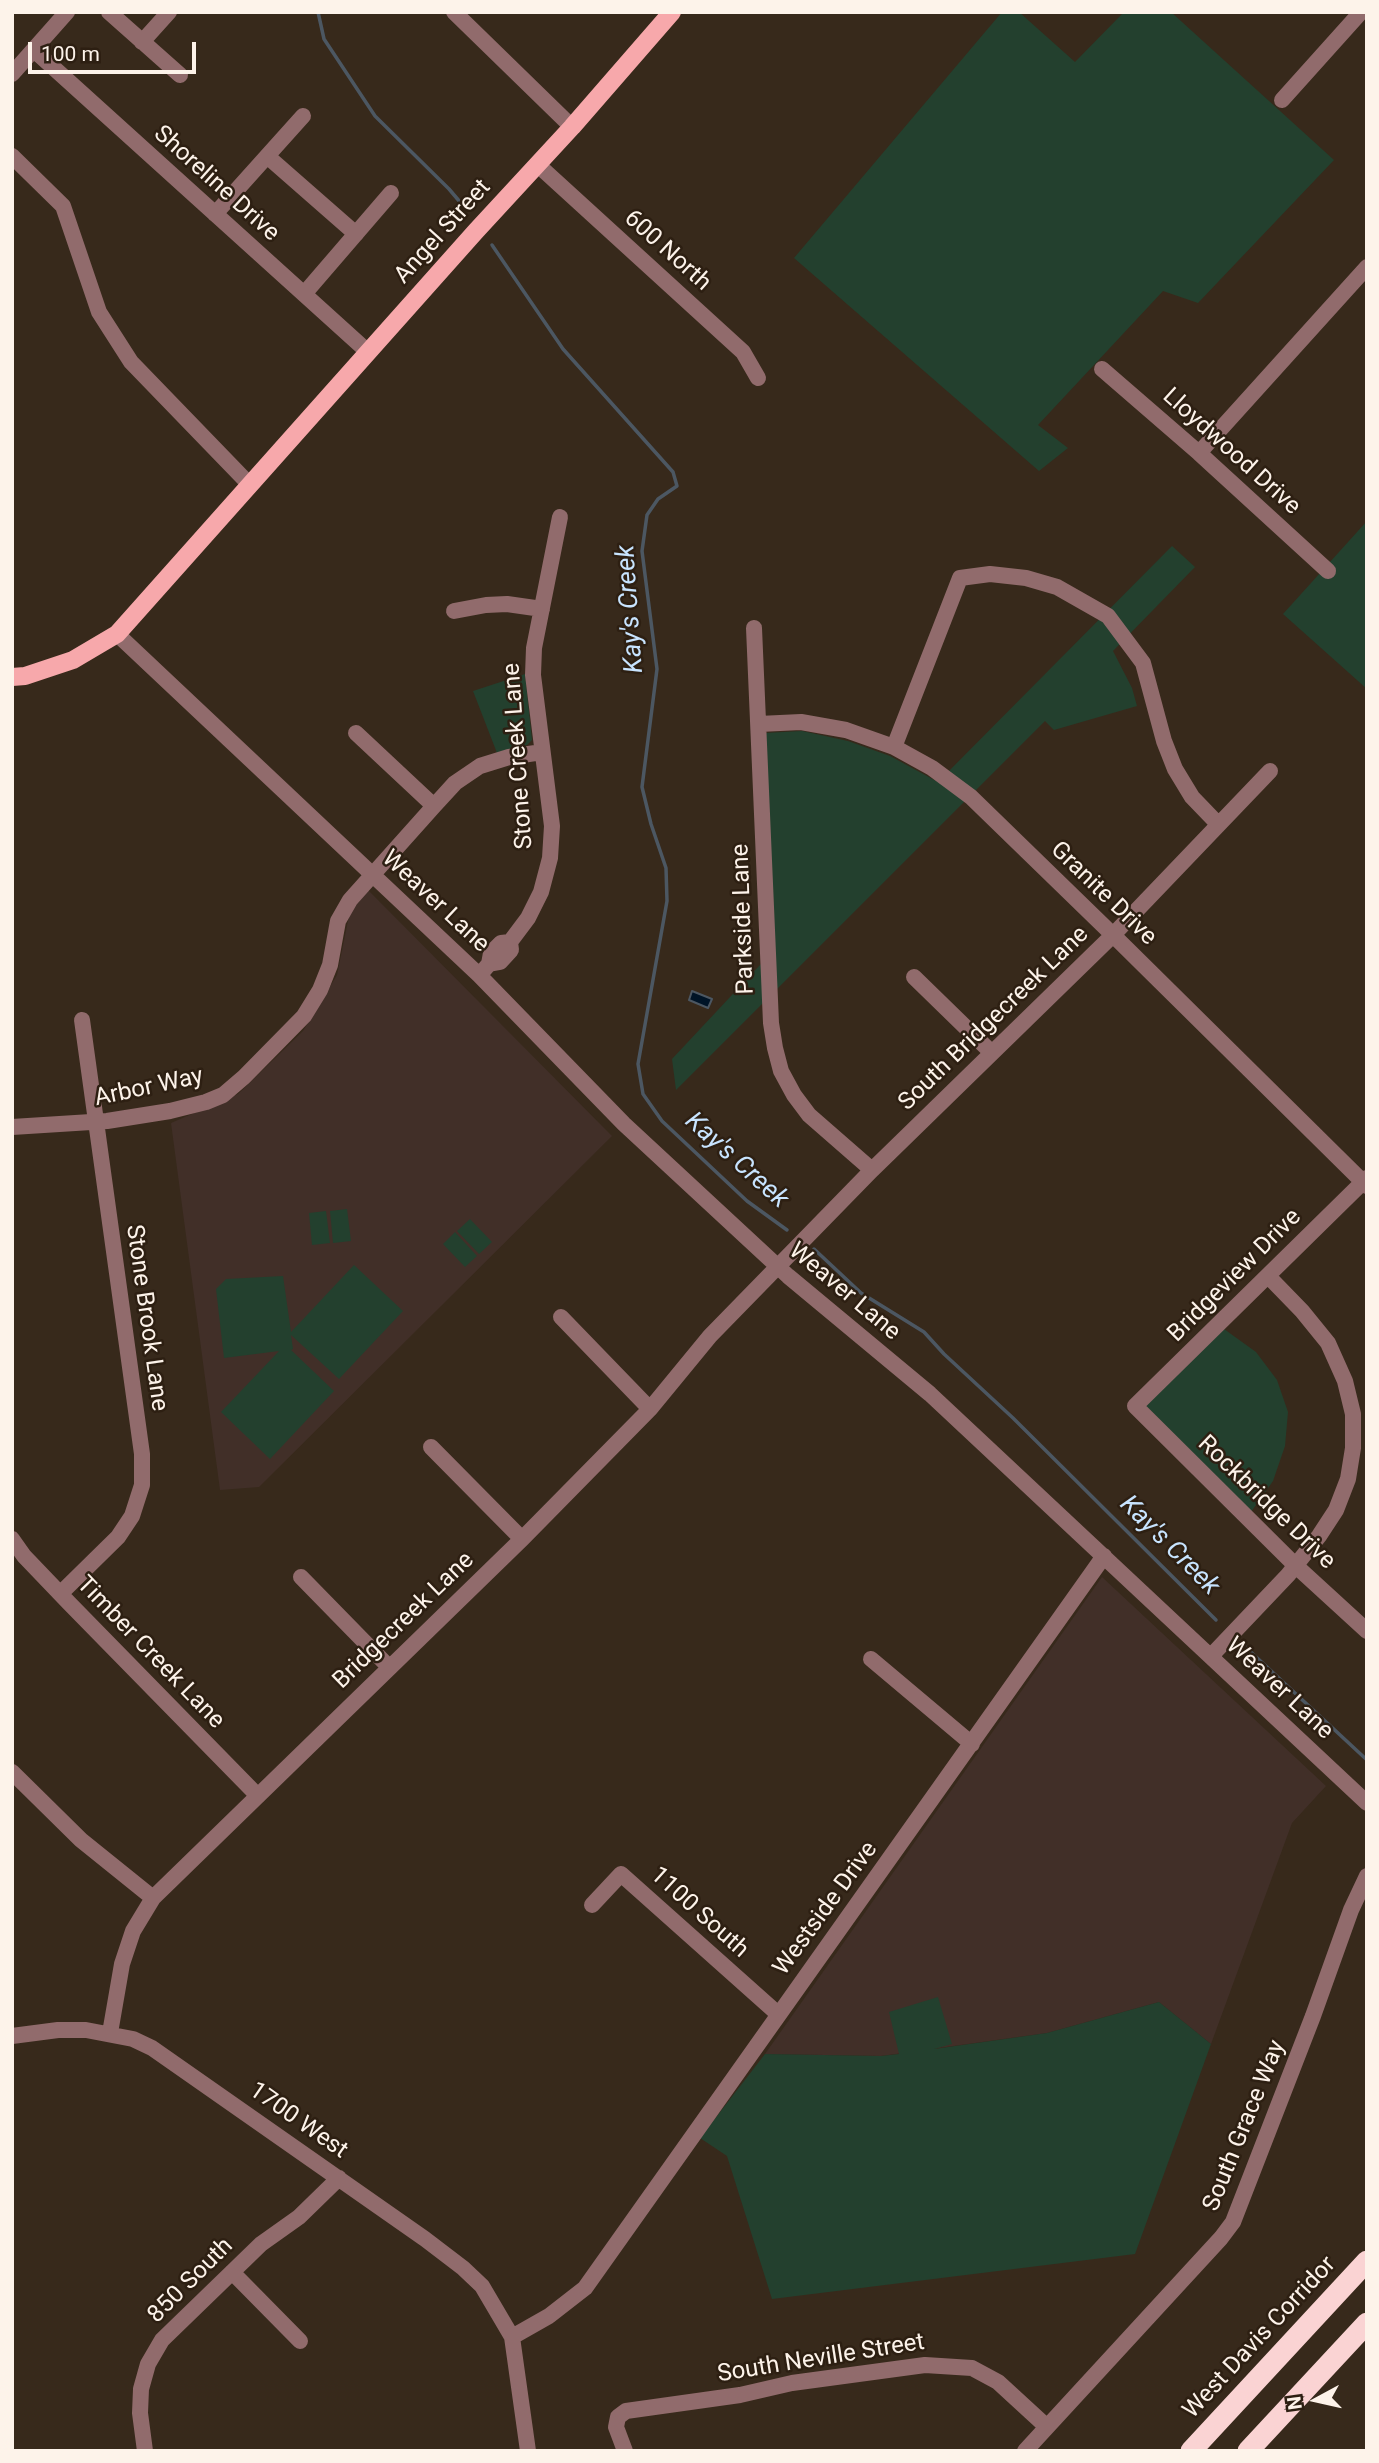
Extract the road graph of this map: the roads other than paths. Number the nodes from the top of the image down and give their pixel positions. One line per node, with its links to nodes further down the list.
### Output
1 (67, 12): 8 (street)
2 (109, 12): 7 (street)
3 (169, 12): 7 (street)
4 (454, 12): 13 (street)
5 (672, 12): 13 (main road, Angel Street)
6 (1350, 16): 11 (street)
7 (142, 42): 10 (street)
8 (34, 50): 9 (street); 18 (street, Shoreline Drive)
9 (12, 74)
10 (180, 75)
11 (1282, 100)
12 (303, 116): 15 (street)
13 (572, 127): 16 (main road, Angel Street)
14 (12, 156): 26 (street)
15 (267, 156): 18 (street); 19 (street)
16 (538, 165): 22 (main road, Angel Street); 24 (street, 600 North)
17 (391, 193): 19 (street)
18 (215, 214): 21 (street, Shoreline Drive)
19 (356, 234): 21 (street)
20 (1367, 267): 25 (street)
21 (304, 294): 22 (street, Shoreline Drive)
22 (368, 352): 26 (main road, Angel Street)
23 (1102, 369): 25 (street, Lloydwood Drive)
24 (758, 378)
25 (1199, 453): 28 (street, Lloydwood Drive)
26 (249, 484): 32 (main road, Angel Street)
27 (561, 517): 29 (street, Stone Creek Lane)
28 (1328, 572)
29 (542, 609): 30 (street); 37 (street, Stone Creek Lane)
30 (454, 611)
31 (754, 628): 34 (street, Parkside Lane)
32 (117, 634): 33 (main road, Angel Street); 41 (street, Weaver Lane)
33 (12, 677)
34 (759, 724): 36 (street, Granite Drive); 49 (street, Parkside Lane)
35 (356, 733): 39 (street)
36 (894, 747): 40 (street); 42 (street, Granite Drive)
37 (542, 752): 39 (street, Arbor Way); 43 (street, Stone Creek Lane)
38 (1270, 771): 40 (street, South Bridgecreek Lane)
39 (434, 806): 41 (street, Arbor Way)
40 (1217, 824): 42 (street, South Bridgecreek Lane)
41 (373, 875): 43 (street, Weaver Lane); 47 (street, Arbor Way)
42 (1113, 935): 46 (street, South Bridgecreek Lane); 50 (street, Granite Drive)
43 (484, 969): 51 (street, Weaver Lane)
44 (915, 977): 46 (street)
45 (82, 1020): 47 (street, Stone Brook Lane)
46 (992, 1053): 49 (street, South Bridgecreek Lane)
47 (96, 1123): 48 (street, Arbor Way); 62 (street, Stone Brook Lane)
48 (12, 1127)
49 (872, 1170): 51 (street, South Bridgecreek Lane)
50 (1365, 1182): 52 (street, Bridgeview Drive)
51 (778, 1267): 55 (street, Bridgecreek Lane); 59 (street, Weaver Lane)
52 (1268, 1276): 54 (street, Bridgeview Drive); 60 (street)
53 (561, 1317): 55 (street)
54 (1135, 1406): 60 (street, Rockbridge Drive)
55 (650, 1409): 58 (street, Bridgecreek Lane)
56 (431, 1447): 58 (street)
57 (12, 1539): 62 (street, Timber Creek Lane)
58 (522, 1539): 66 (street, Bridgecreek Lane)
59 (1104, 1556): 64 (street, Weaver Lane); 67 (street, Westside Drive)
60 (1296, 1566): 63 (street, Rockbridge Drive); 64 (street)
61 (300, 1577): 66 (street)
62 (61, 1593): 69 (street, Timber Creek Lane)
63 (1367, 1631)
64 (1211, 1656): 70 (street, Weaver Lane)
65 (871, 1659): 67 (street)
66 (389, 1667): 69 (street, Bridgecreek Lane)
67 (972, 1744): 74 (street, Westside Drive)
68 (12, 1772): 72 (street)
69 (258, 1796): 72 (street, Bridgecreek Lane)
70 (1367, 1803)
71 (1367, 1876): 83 (street, South Grace Way)
72 (153, 1898): 75 (street, Bridgecreek Lane)
73 (592, 1905): 74 (street, 1100 South)
74 (778, 2014): 81 (street, Westside Drive)
75 (110, 2033): 76 (street, 1700 West); 77 (street, 1700 West)
76 (12, 2036)
77 (339, 2178): 79 (street, 850 South); 81 (street, 1700 West)
78 (1367, 2261): 88 (highway, West Davis Corridor)
79 (232, 2272): 82 (street); 84 (street, 850 South)
80 (1367, 2323): 89 (highway)
81 (512, 2337): 85 (street)
82 (300, 2341)
83 (1047, 2427): 86 (street, South Neville Street); 87 (street, South Grace Way)
84 (145, 2451)
85 (528, 2451)
86 (625, 2451)
87 (1025, 2451)
88 (1191, 2451)
89 (1248, 2451)

